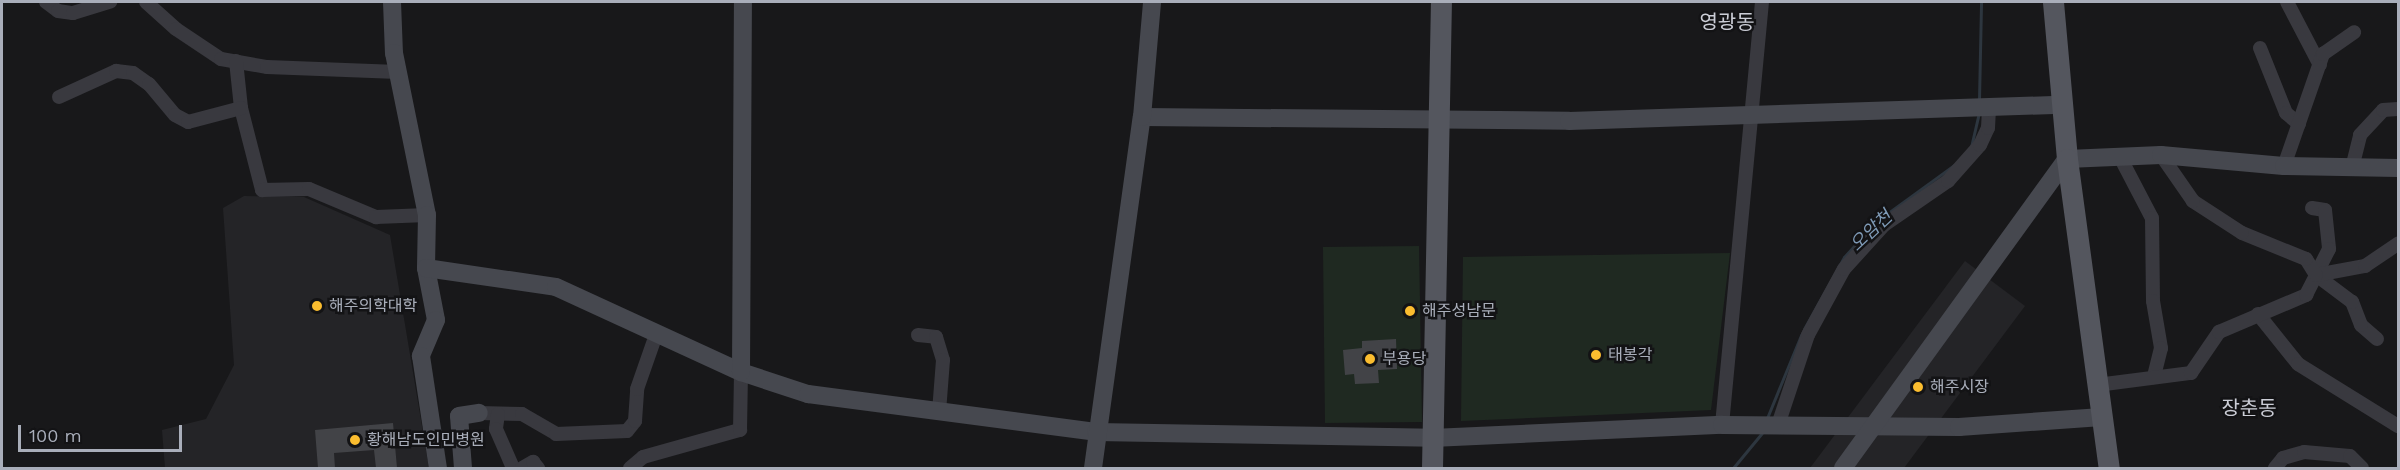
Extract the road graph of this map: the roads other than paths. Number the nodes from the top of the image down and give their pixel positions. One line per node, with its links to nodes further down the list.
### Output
1 (46, 2): 2 (street)
2 (110, 2)
3 (146, 2): 13 (street)
4 (392, 2): 15 (main road)
5 (743, 2): 40 (main road)
6 (1152, 2): 21 (main road)
7 (1441, 2): 23 (main road)
8 (1762, 2): 22 (street)
9 (2053, 2): 17 (main road)
10 (2288, 2): 14 (street)
11 (2354, 32): 14 (street)
12 (2260, 48): 24 (street)
13 (236, 61): 15 (street); 18 (street)
14 (2320, 65): 24 (street)
15 (398, 72): 32 (main road)
16 (58, 97): 18 (street)
17 (2061, 105): 20 (main road); 27 (main road)
18 (241, 108): 32 (street)
19 (2398, 109): 29 (street)
20 (1980, 110): 22 (main road); 48 (street)
21 (1142, 117): 23 (main road); 51 (main road)
22 (1750, 118): 23 (main road); 47 (street)
23 (1439, 119): 52 (main road)
24 (2299, 124): 28 (street)
25 (2119, 154): 26 (main road); 27 (main road); 41 (street)
26 (2161, 155): 28 (main road); 35 (street)
27 (2067, 159): 42 (main road); 49 (main road)
28 (2284, 166): 29 (main road)
29 (2352, 168): 30 (main road)
30 (2398, 168)
31 (2312, 208): 35 (street)
32 (427, 215): 34 (main road)
33 (2398, 244): 35 (street)
34 (426, 268): 37 (main road); 53 (main road)
35 (2316, 274): 36 (street); 39 (street)
36 (2258, 314): 41 (street); 50 (street)
37 (657, 332): 40 (main road); 45 (street)
38 (918, 335): 43 (street)
39 (2377, 339)
40 (741, 372): 43 (main road); 58 (street)
41 (2154, 377): 42 (street)
42 (2097, 385): 46 (main road)
43 (939, 411): 51 (main road)
44 (479, 413): 45 (street); 54 (main road)
45 (498, 414): 55 (street)
46 (2102, 417): 49 (main road); 62 (main road)
47 (1722, 425): 48 (main road); 52 (main road)
48 (1778, 425): 49 (main road)
49 (1875, 425): 61 (main road)
50 (2398, 426)
51 (1096, 432): 52 (main road); 59 (main road)
52 (1432, 438): 60 (main road)
53 (438, 468)
54 (463, 468)
55 (513, 468)
56 (522, 468): 57 (street)
57 (538, 468)
58 (630, 468)
59 (1094, 468)
60 (1432, 468)
61 (1843, 468)
62 (2109, 468)
63 (2275, 468): 64 (street)
64 (2362, 468)

